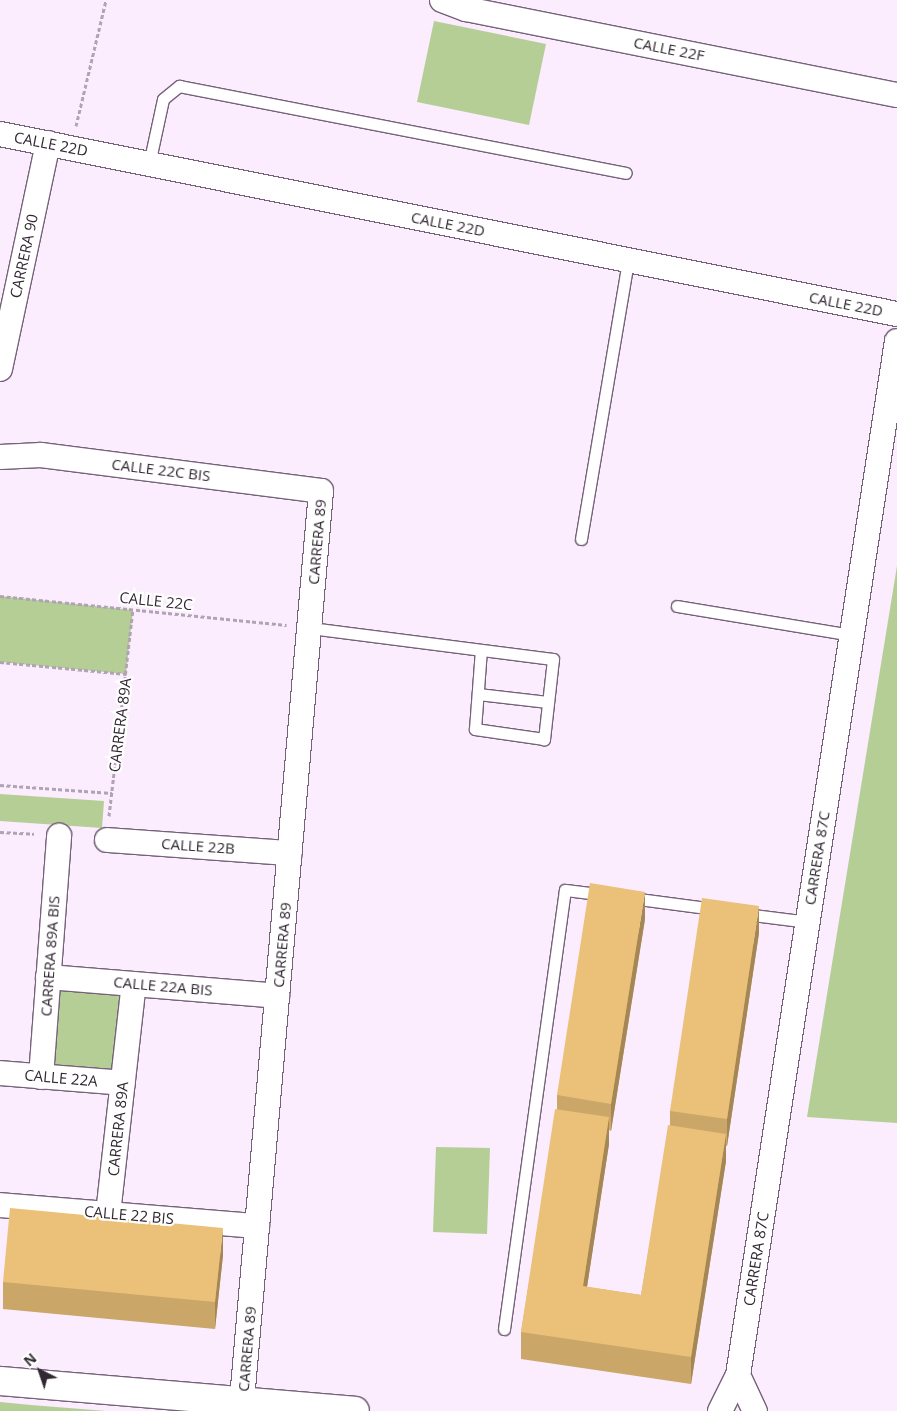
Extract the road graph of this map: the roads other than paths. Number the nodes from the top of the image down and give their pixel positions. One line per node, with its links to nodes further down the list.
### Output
1 (442, 0): 2 (street, CALLE 22F)
2 (897, 95)
3 (0, 134): 4 (street, CALLE 22D)
4 (48, 143): 5 (street, CALLE 22D); 10 (street, CARRERA 90)
5 (149, 164): 6 (lane); 7 (street, CALLE 22D)
6 (626, 173)
7 (628, 261): 8 (street, CALLE 22D); 13 (lane)
8 (897, 314)
9 (897, 341): 16 (street, CARRERA 87C)
10 (0, 369)
11 (0, 457): 12 (street, CALLE 22C BIS)
12 (322, 490): 15 (street, CARRERA 89)
13 (581, 540)
14 (677, 606): 16 (lane)
15 (310, 628): 17 (lane); 22 (street, CARRERA 89)
16 (852, 635): 23 (street, CARRERA 87C)
17 (481, 650): 18 (lane); 19 (lane)
18 (478, 694): 19 (lane); 19 (lane)
19 (548, 702)
20 (59, 836): 24 (street, CARRERA 89A BIS)
21 (107, 840): 22 (street, CALLE 22B)
22 (290, 853): 26 (street, CARRERA 89)
23 (808, 922): 33 (lane); 34 (street, CARRERA 87C)
24 (48, 977): 25 (street, CALLE 22A BIS); 28 (street, CARRERA 89A BIS)
25 (134, 984): 26 (street, CALLE 22A BIS); 29 (street, CARRERA 89A)
26 (277, 996): 32 (street, CARRERA 89)
27 (0, 1073): 28 (street, CALLE 22A)
28 (41, 1076): 29 (street, CALLE 22A)
29 (123, 1083): 31 (street, CARRERA 89A)
30 (0, 1205): 31 (street, CALLE 22 BIS)
31 (108, 1214): 32 (street, CALLE 22 BIS)
32 (257, 1226): 36 (street, CARRERA 89)
33 (504, 1329)
34 (738, 1376): 38 (street, CARRERA 87C); 39 (street)
35 (0, 1381): 36 (main road)
36 (242, 1400): 37 (main road)
37 (355, 1411)
38 (720, 1411)
39 (755, 1411)

